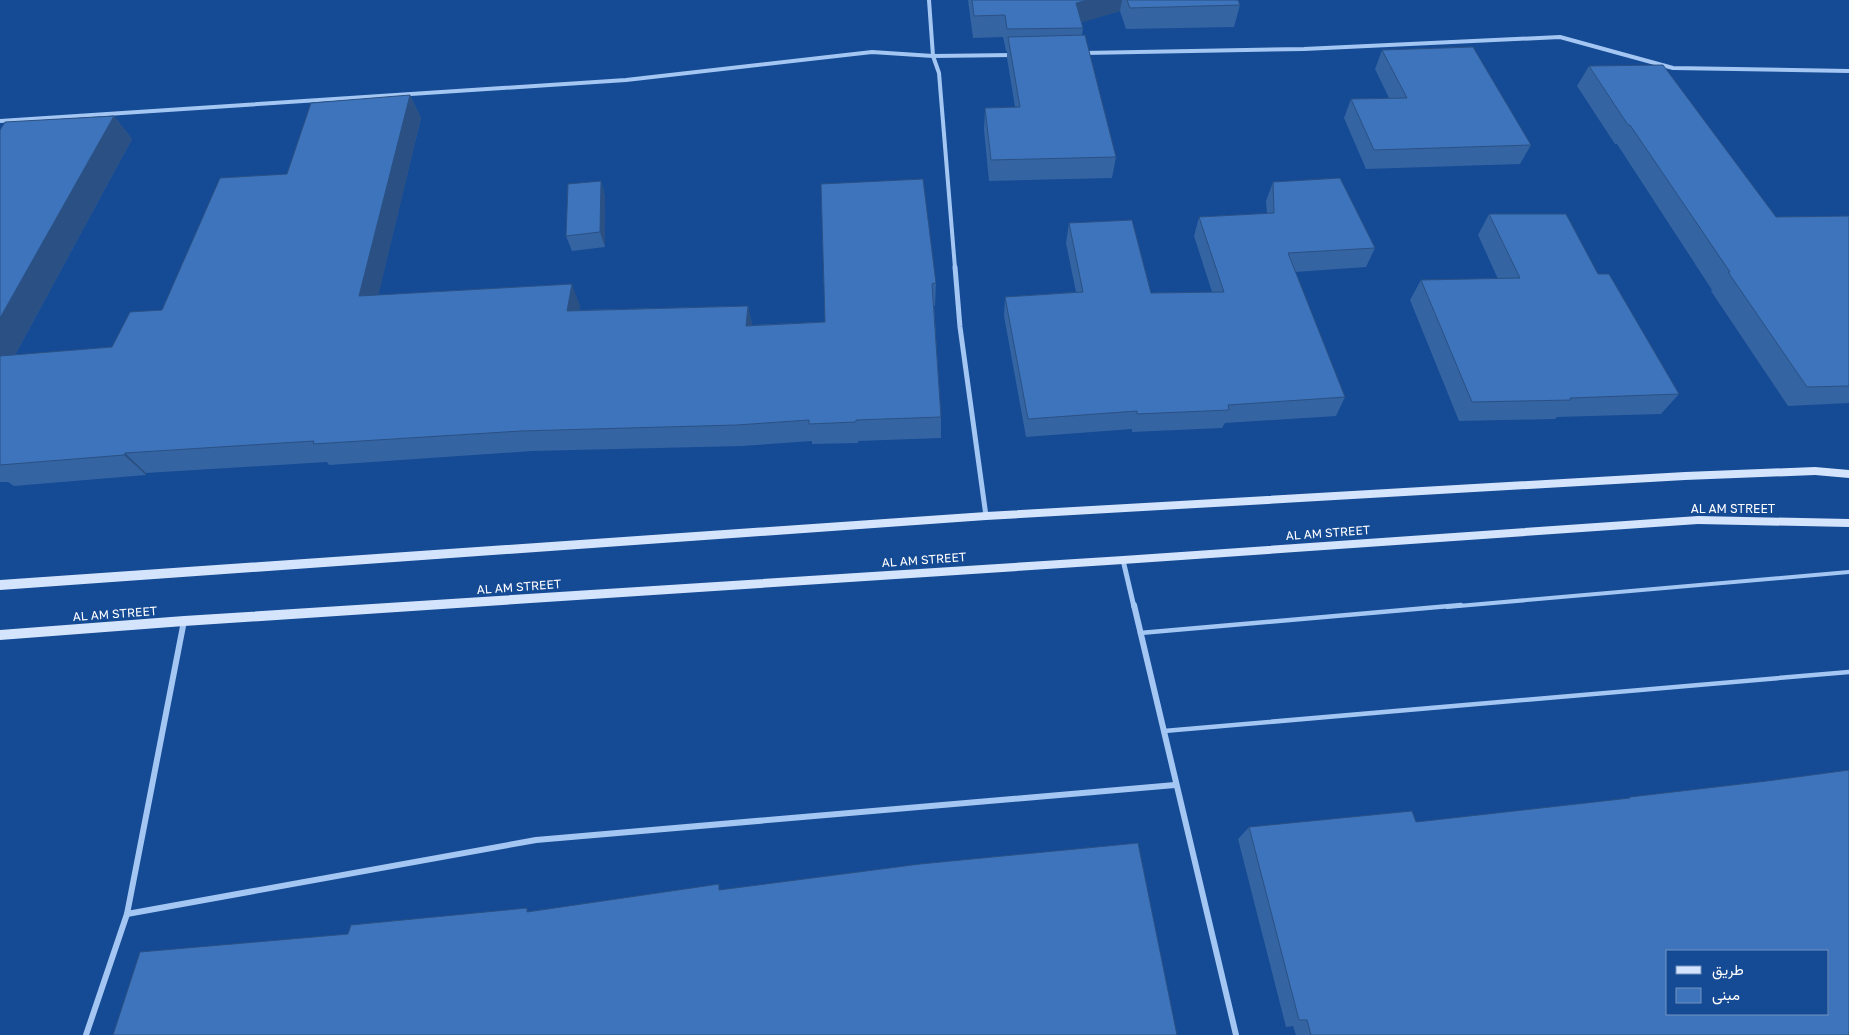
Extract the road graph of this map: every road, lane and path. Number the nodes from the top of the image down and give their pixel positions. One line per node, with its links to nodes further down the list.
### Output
1 (929, 0): 4 (street)
2 (1079, 53): 5 (street)
3 (1021, 54): 4 (street)
4 (933, 56): 6 (street); 8 (street)
5 (1849, 70)
6 (0, 121)
7 (1849, 474): 8 (main road)
8 (986, 516): 12 (main road)
9 (1848, 524): 10 (main road, AL AM STREET)
10 (1123, 560): 13 (main road, AL AM STREET); 14 (street)
11 (1849, 572): 14 (lane)
12 (0, 585)
13 (184, 621): 15 (main road, AL AM STREET); 19 (street)
14 (1140, 633): 17 (street)
15 (0, 635)
16 (1849, 672): 17 (lane)
17 (1163, 731): 18 (street)
18 (1175, 785): 19 (street); 21 (street)
19 (127, 914): 20 (street)
20 (86, 1035)
21 (1236, 1035)

